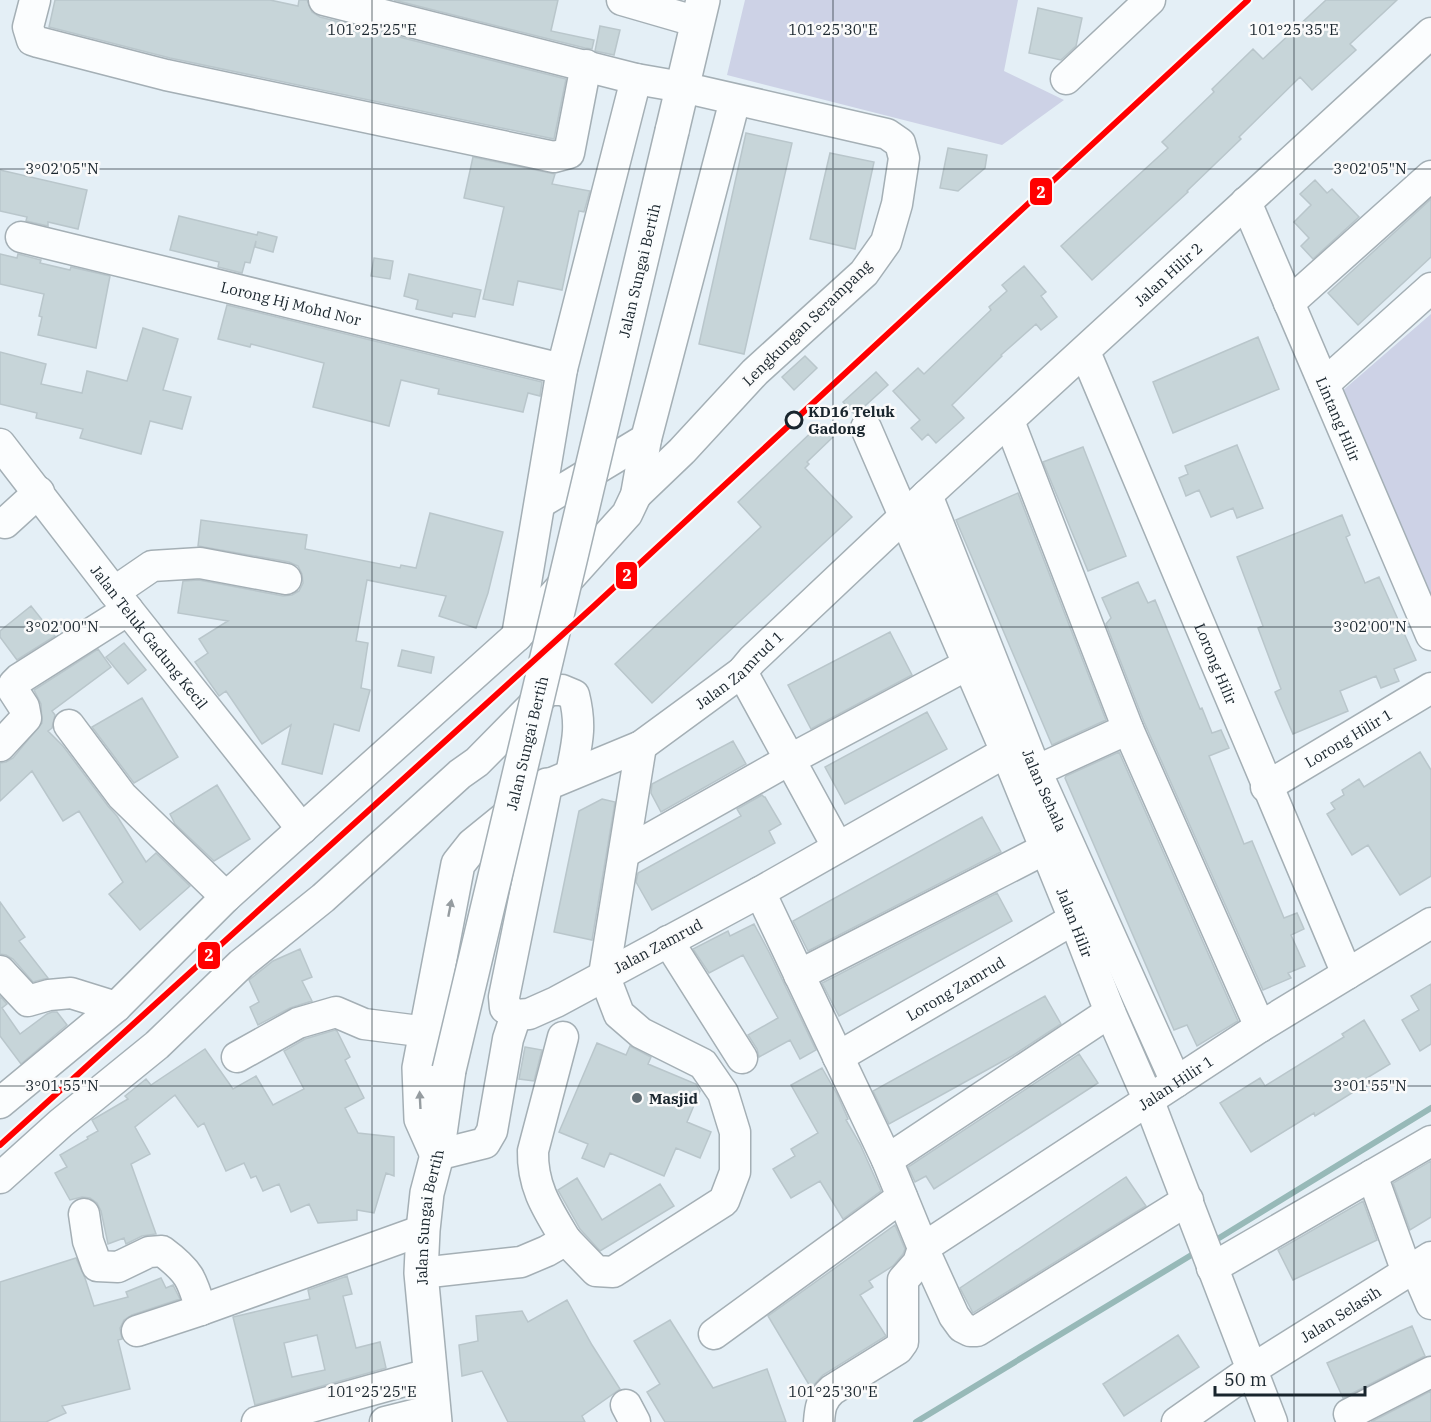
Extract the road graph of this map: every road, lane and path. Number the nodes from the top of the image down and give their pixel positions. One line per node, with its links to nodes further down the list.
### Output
1 (35, 0): 7 (street)
2 (324, 0): 7 (street, Lengkungan Serampang)
3 (622, 0): 5 (street)
4 (1150, 0): 9 (street)
5 (700, 11): 10 (main road, Jalan Sungai Bertih)
6 (1431, 33): 13 (street, Jalan Hilir 2)
7 (586, 65): 8 (street, Lengkungan Serampang)
8 (636, 79): 10 (street, Lengkungan Serampang); 18 (street)
9 (1066, 79)
10 (682, 87): 11 (street, Lengkungan Serampang); 72 (main road, Jalan Sungai Bertih, bridge)
11 (735, 100): 22 (street, Lengkungan Serampang); 25 (street, Lengkungan Serampang)
12 (1431, 176): 16 (street)
13 (1246, 202): 16 (street, Lintang Hilir); 17 (street, Jalan Hilir 2)
14 (21, 237): 18 (street, Lorong Hj Mohd Nor)
15 (1431, 288): 19 (street)
16 (1289, 303): 19 (street, Lintang Hilir)
17 (1085, 352): 20 (street, Jalan Hilir 2); 45 (street, Lorong Hilir)
18 (562, 369): 27 (street)
19 (1324, 384): 32 (street, Lintang Hilir)
20 (1009, 421): 26 (street, Jalan Hilir 2); 38 (street)
21 (866, 428): 28 (street, Jalan Hilir)
22 (646, 439): 25 (street, Lengkungan Serampang); 27 (street)
23 (0, 444): 24 (street, Jalan Teluk Gadung Kecil)
24 (39, 492): 29 (street); 31 (street, Jalan Teluk Gadung Kecil)
25 (636, 495): 33 (street, Lengkungan Serampang)
26 (927, 495): 28 (street, Jalan Hilir 2); 43 (street, Jalan Sehala)
27 (540, 503): 33 (street)
28 (905, 516): 34 (street, Jalan Hilir); 35 (street, Jalan Zamrud 1)
29 (5, 523)
30 (286, 579): 31 (street)
31 (121, 601): 39 (street); 46 (street, Jalan Teluk Gadung Kecil)
32 (1431, 635)
33 (517, 636): 46 (street)
34 (967, 665): 41 (street, Jalan Hilir); 42 (street)
35 (742, 672): 40 (street, Jalan Zamrud 1); 42 (street)
36 (1431, 688): 45 (street, Lorong Hilir 1)
37 (69, 725): 51 (street)
38 (1128, 729): 43 (street); 62 (street)
39 (0, 746)
40 (641, 746): 44 (street, Jalan Zamrud 1); 49 (street)
41 (1006, 752): 47 (street, Jalan Zamrud); 48 (street, Jalan Hilir)
42 (789, 760): 47 (street); 49 (street)
43 (1036, 771): 68 (street, Jalan Sehala)
44 (559, 779): 61 (street); 63 (main road, one-way to 44); 75 (street)
45 (1266, 787): 56 (street, Lorong Hilir)
46 (302, 829): 51 (street)
47 (837, 846): 50 (street, Jalan Zamrud)
48 (1045, 849): 52 (street, Jalan Hilir); 58 (street)
49 (624, 853): 57 (street)
50 (760, 892): 54 (street, Jalan Zamrud); 58 (street)
51 (226, 897): 59 (street)
52 (1074, 919): 60 (street, Jalan Hilir); 66 (street, Lorong Zamrud)
53 (1431, 923): 56 (street, Jalan Hilir 1)
54 (668, 941): 57 (street, Jalan Zamrud); 67 (street)
55 (0, 971): 59 (street)
56 (1347, 974): 62 (street, Jalan Hilir 1)
57 (604, 975): 61 (street, Jalan Zamrud); 80 (street)
58 (799, 975): 66 (street)
59 (116, 1006): 70 (street)
60 (1110, 1012): 69 (street, Jalan Hilir); 73 (street)
61 (516, 1016): 72 (street)
62 (1260, 1027): 68 (street, Jalan Hilir 1)
63 (427, 1032): 65 (street); 72 (main road, one-way to 63)
64 (562, 1037): 80 (street)
65 (237, 1057)
66 (838, 1057): 73 (street)
67 (742, 1058)
68 (1176, 1082): 69 (street, Jalan Hilir 1)
69 (1148, 1099): 77 (street, Jalan Hilir); 81 (street, Jalan Hilir 1)
70 (0, 1103)
71 (1431, 1141): 74 (street)
72 (437, 1155): 79 (main road, Jalan Sungai Bertih)
73 (887, 1160): 76 (street)
74 (1372, 1175): 82 (street); 83 (street)
75 (0, 1178)
76 (902, 1197): 81 (street); 88 (street)
77 (1188, 1200): 81 (street); 82 (street, Jalan Hilir)
78 (84, 1214): 86 (street)
79 (423, 1230): 84 (main road, Jalan Sungai Bertih); 86 (street)
80 (566, 1240): 84 (street)
81 (923, 1248): 96 (street)
82 (1207, 1255): 89 (street, Jalan Hilir)
83 (1418, 1265): 85 (street); 89 (street, Jalan Selasih)
84 (421, 1273): 91 (main road, Jalan Sungai Bertih)
85 (1431, 1304)
86 (201, 1310): 87 (street)
87 (137, 1331)
88 (714, 1334)
89 (1251, 1370): 97 (street, Jalan Selasih); 98 (street, Jalan Hilir)
90 (1431, 1372): 92 (street)
91 (429, 1374): 93 (main road, Jalan Sungai Bertih); 94 (street)
92 (1349, 1414)
93 (434, 1416): 95 (street)
94 (257, 1422)
95 (385, 1422)
96 (819, 1422)
97 (1178, 1422)
98 (1272, 1422)

